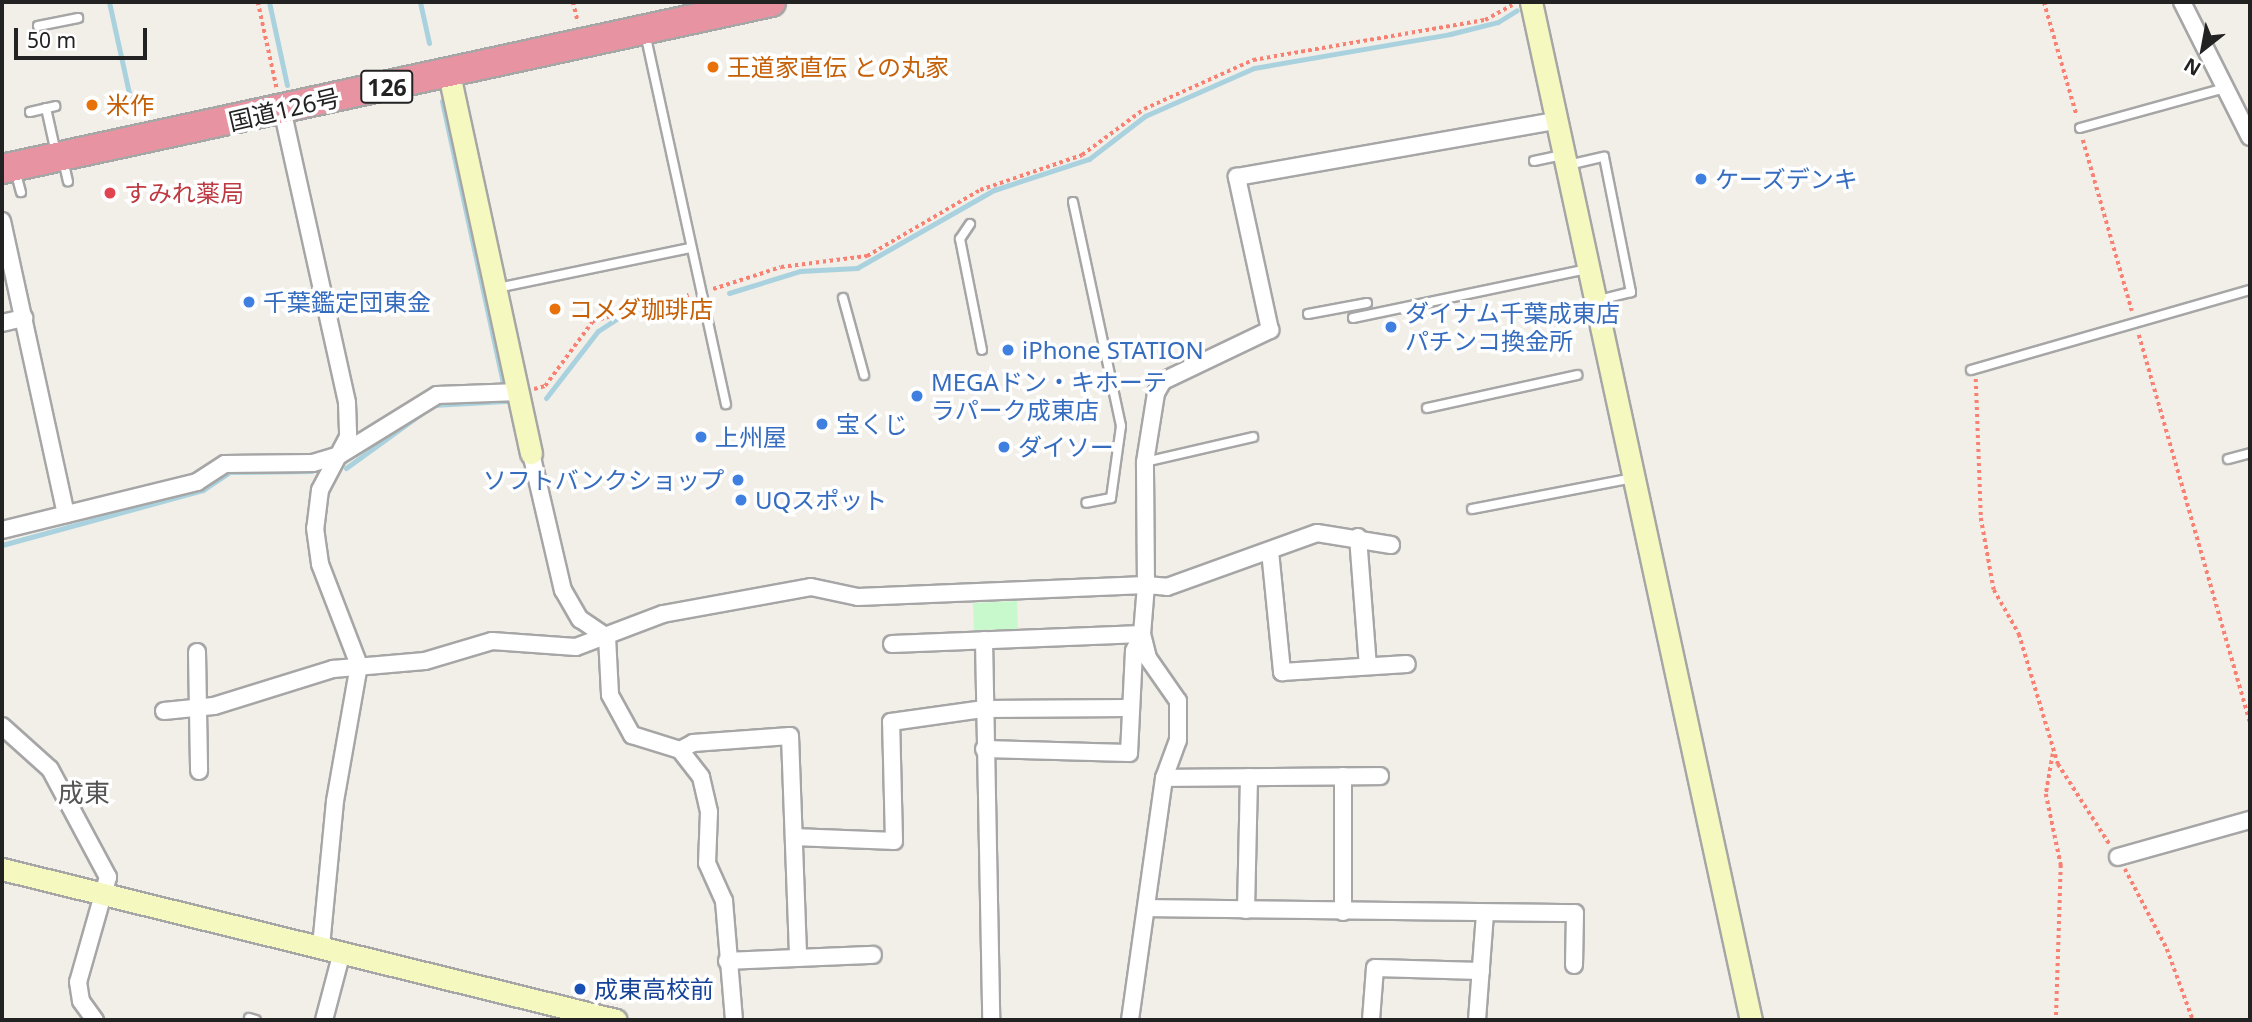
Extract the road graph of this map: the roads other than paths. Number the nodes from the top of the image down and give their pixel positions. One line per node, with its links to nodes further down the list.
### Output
1 (771, 2): 6 (highway, 国道126号 / 126)
2 (1531, 2): 11 (street)
3 (2182, 2): 8 (street)
4 (78, 18): 5 (lane)
5 (38, 26)
6 (644, 30): 7 (highway, 国道126号 / 126); 21 (lane)
7 (449, 74): 9 (highway, 国道126号 / 126); 23 (street)
8 (2225, 88): 12 (street); 13 (lane)
9 (282, 110): 16 (highway, 国道126号 / 126); 42 (street)
10 (30, 112): 16 (lane)
11 (1556, 121): 14 (street); 44 (street)
12 (2248, 127)
13 (2080, 128)
14 (1564, 160): 15 (lane); 22 (street); 26 (lane)
15 (1534, 161)
16 (62, 165): 17 (highway, 国道126号 / 126)
17 (12, 176)
18 (1073, 202): 46 (lane)
19 (2, 221): 29 (street)
20 (970, 224): 32 (lane)
21 (691, 247): 23 (lane); 37 (lane)
22 (1588, 269): 26 (street); 30 (lane)
23 (496, 288): 36 (street)
24 (2250, 290): 33 (lane)
25 (843, 298): 34 (lane)
26 (1595, 301): 45 (street)
27 (1367, 303): 28 (lane)
28 (1308, 314)
29 (24, 318): 31 (street); 48 (street)
30 (1353, 318)
31 (2, 323)
32 (982, 351)
33 (1971, 370)
34 (864, 375)
35 (1577, 375): 38 (lane)
36 (519, 392): 40 (street); 42 (street)
37 (726, 404)
38 (1427, 408)
39 (1253, 437): 44 (lane)
40 (531, 453): 55 (street)
41 (2250, 453): 43 (lane)
42 (340, 455): 48 (street); 60 (street)
43 (2228, 459)
44 (1145, 462): 53 (street)
45 (1633, 478): 47 (lane); 98 (street)
46 (1086, 503)
47 (1472, 509)
48 (66, 514): 49 (street)
49 (2, 530)
50 (1358, 537): 51 (street); 52 (street); 61 (street)
51 (1391, 545)
52 (1270, 551): 53 (street); 61 (street)
53 (1146, 586): 54 (street); 55 (street)
54 (1142, 634): 56 (street); 63 (street); 73 (street)
55 (607, 637): 60 (street); 67 (street)
56 (984, 640): 57 (street); 64 (street)
57 (892, 644)
58 (197, 652): 62 (street)
59 (1407, 664): 61 (street)
60 (359, 665): 62 (street); 83 (street)
61 (1368, 666)
62 (195, 707): 65 (street); 69 (street)
63 (1130, 708): 64 (street); 68 (street)
64 (984, 709): 68 (street); 75 (street)
65 (164, 711)
66 (2, 726): 78 (street)
67 (680, 750): 75 (street); 87 (street)
68 (984, 750): 94 (street)
69 (200, 771)
70 (1343, 776): 71 (street); 72 (street); 81 (street)
71 (1380, 776)
72 (1249, 777): 73 (street); 80 (street)
73 (1164, 778): 79 (street)
74 (2250, 820): 76 (street)
75 (795, 837): 86 (street)
76 (2118, 857)
77 (2, 869): 78 (street)
78 (108, 894): 83 (street); 90 (street)
79 (1149, 908): 80 (street); 95 (street)
80 (1246, 910): 81 (street)
81 (1343, 912): 82 (street)
82 (1485, 913): 88 (street); 89 (street)
83 (321, 946): 84 (street)
84 (342, 952): 91 (street); 92 (street)
85 (873, 955): 86 (street)
86 (798, 958): 87 (street)
87 (727, 961): 93 (street)
88 (1574, 965)
89 (1481, 971): 96 (street); 97 (street)
90 (95, 1020)
91 (324, 1020)
92 (616, 1020)
93 (734, 1020)
94 (991, 1020)
95 (1130, 1020)
96 (1371, 1020)
97 (1477, 1020)
98 (1751, 1020)

